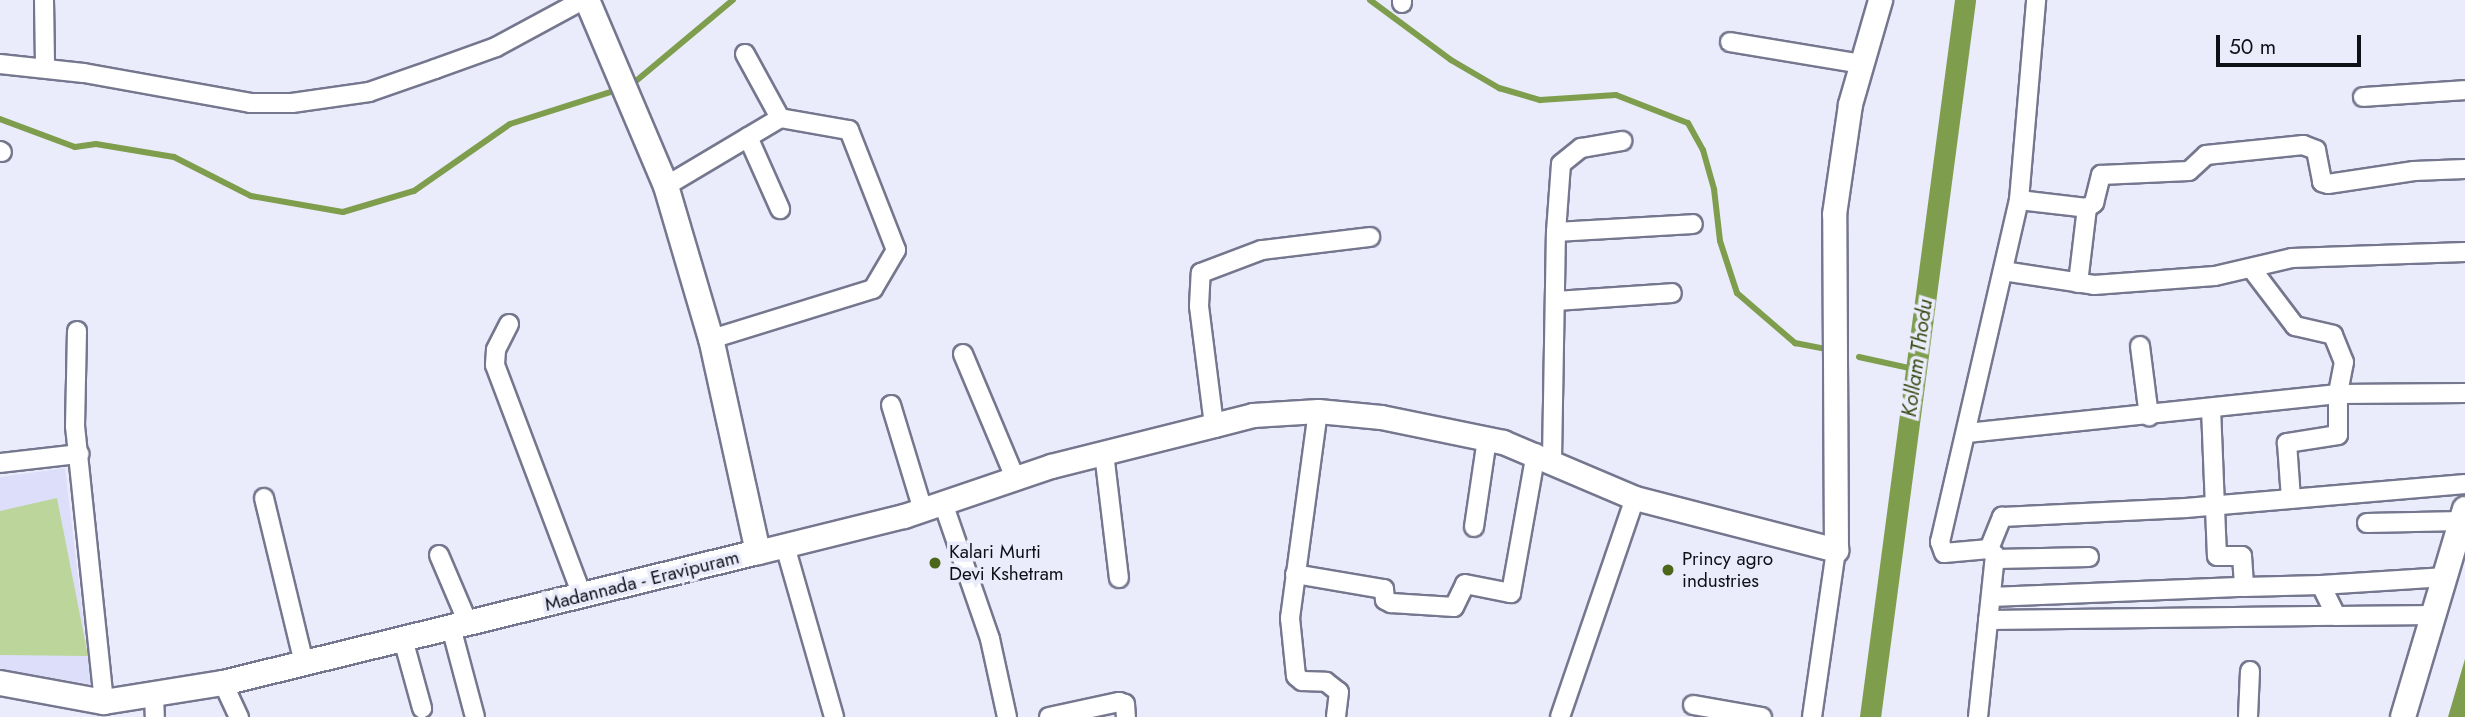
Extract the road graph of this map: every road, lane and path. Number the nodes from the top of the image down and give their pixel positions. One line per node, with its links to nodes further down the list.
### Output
1 (44, 0): 9 (street)
2 (585, 0): 9 (street); 16 (main road, Madannada - Eravipuram)
3 (1880, 0): 8 (street)
4 (2036, 0): 17 (street)
5 (1730, 42): 8 (street)
6 (746, 54): 12 (street)
7 (0, 64): 9 (street)
8 (1861, 64): 58 (street)
9 (45, 67)
10 (2465, 90): 11 (street)
11 (2363, 97)
12 (780, 118): 13 (street); 31 (street)
13 (748, 137): 16 (street); 19 (street)
14 (1622, 141): 21 (street)
15 (2465, 169): 18 (street)
16 (666, 186): 31 (main road, Madannada - Eravipuram)
17 (2019, 200): 18 (street); 25 (street)
18 (2087, 208): 26 (street)
19 (780, 209)
20 (1693, 224): 21 (street)
21 (1556, 232): 28 (street)
22 (1370, 237): 40 (street)
23 (2465, 252): 24 (street)
24 (2251, 268): 26 (street); 35 (street)
25 (2003, 271): 26 (street); 41 (street)
26 (2078, 283)
27 (1672, 293): 28 (street)
28 (1556, 300): 45 (street)
29 (509, 324): 68 (street)
30 (77, 331): 44 (street)
31 (711, 339): 59 (main road, Madannada - Eravipuram)
32 (2140, 346): 39 (street)
33 (963, 354): 47 (street)
34 (2465, 393): 35 (street)
35 (2338, 394): 37 (street); 51 (street)
36 (891, 405): 53 (street)
37 (2211, 408): 39 (street); 52 (street)
38 (1318, 411): 40 (street); 42 (street); 63 (street)
39 (2149, 416): 41 (street)
40 (1214, 425): 43 (street)
41 (1967, 433): 60 (street)
42 (1487, 439): 45 (street); 56 (street)
43 (1104, 453): 47 (street); 65 (street)
44 (79, 454): 46 (street); 79 (street)
45 (1544, 456): 50 (street); 63 (street)
46 (0, 463)
47 (1015, 478): 53 (street)
48 (2465, 484): 51 (street)
49 (264, 498): 75 (street)
50 (1635, 498): 58 (street); 90 (street)
51 (2291, 499): 52 (street)
52 (2213, 505): 60 (street); 67 (street)
53 (933, 506): 57 (street); 86 (street)
54 (2463, 515): 55 (street); 64 (main road)
55 (2367, 523)
56 (1474, 527)
57 (785, 546): 59 (street); 85 (street)
58 (1836, 550): 92 (street)
59 (758, 552): 68 (main road, Madannada - Eravipuram)
60 (1992, 554): 62 (street); 69 (street)
61 (439, 555): 73 (street)
62 (2089, 557)
63 (1295, 574): 89 (street)
64 (2446, 577): 66 (street); 70 (main road)
65 (1119, 578)
66 (2321, 585): 67 (street); 71 (street)
67 (2244, 587): 69 (street)
68 (582, 595): 73 (main road, Madannada - Eravipuram)
69 (1991, 597): 72 (street)
70 (2435, 615): 71 (street); 95 (main road)
71 (2336, 616): 72 (street)
72 (1988, 620): 93 (street)
73 (459, 625): 74 (main road, Madannada - Eravipuram); 84 (street)
74 (403, 639): 75 (main road, Madannada - Eravipuram); 82 (street)
75 (304, 663): 77 (main road, Madannada - Eravipuram)
76 (2250, 671): 94 (street)
77 (223, 682): 80 (main road, Madannada - Eravipuram); 83 (street)
78 (0, 683): 79 (main road, Madannada - Eravipuram)
79 (104, 702): 80 (main road, Madannada - Eravipuram)
80 (154, 705)
81 (1693, 705): 91 (street)
82 (422, 708)
83 (239, 717)
84 (475, 717)
85 (834, 717)
86 (1007, 717)
87 (1049, 717): 88 (street)
88 (1126, 717)
89 (1336, 717)
90 (1560, 717)
91 (1762, 717)
92 (1812, 717)
93 (1978, 717)
94 (2248, 717)
95 (2403, 717)

